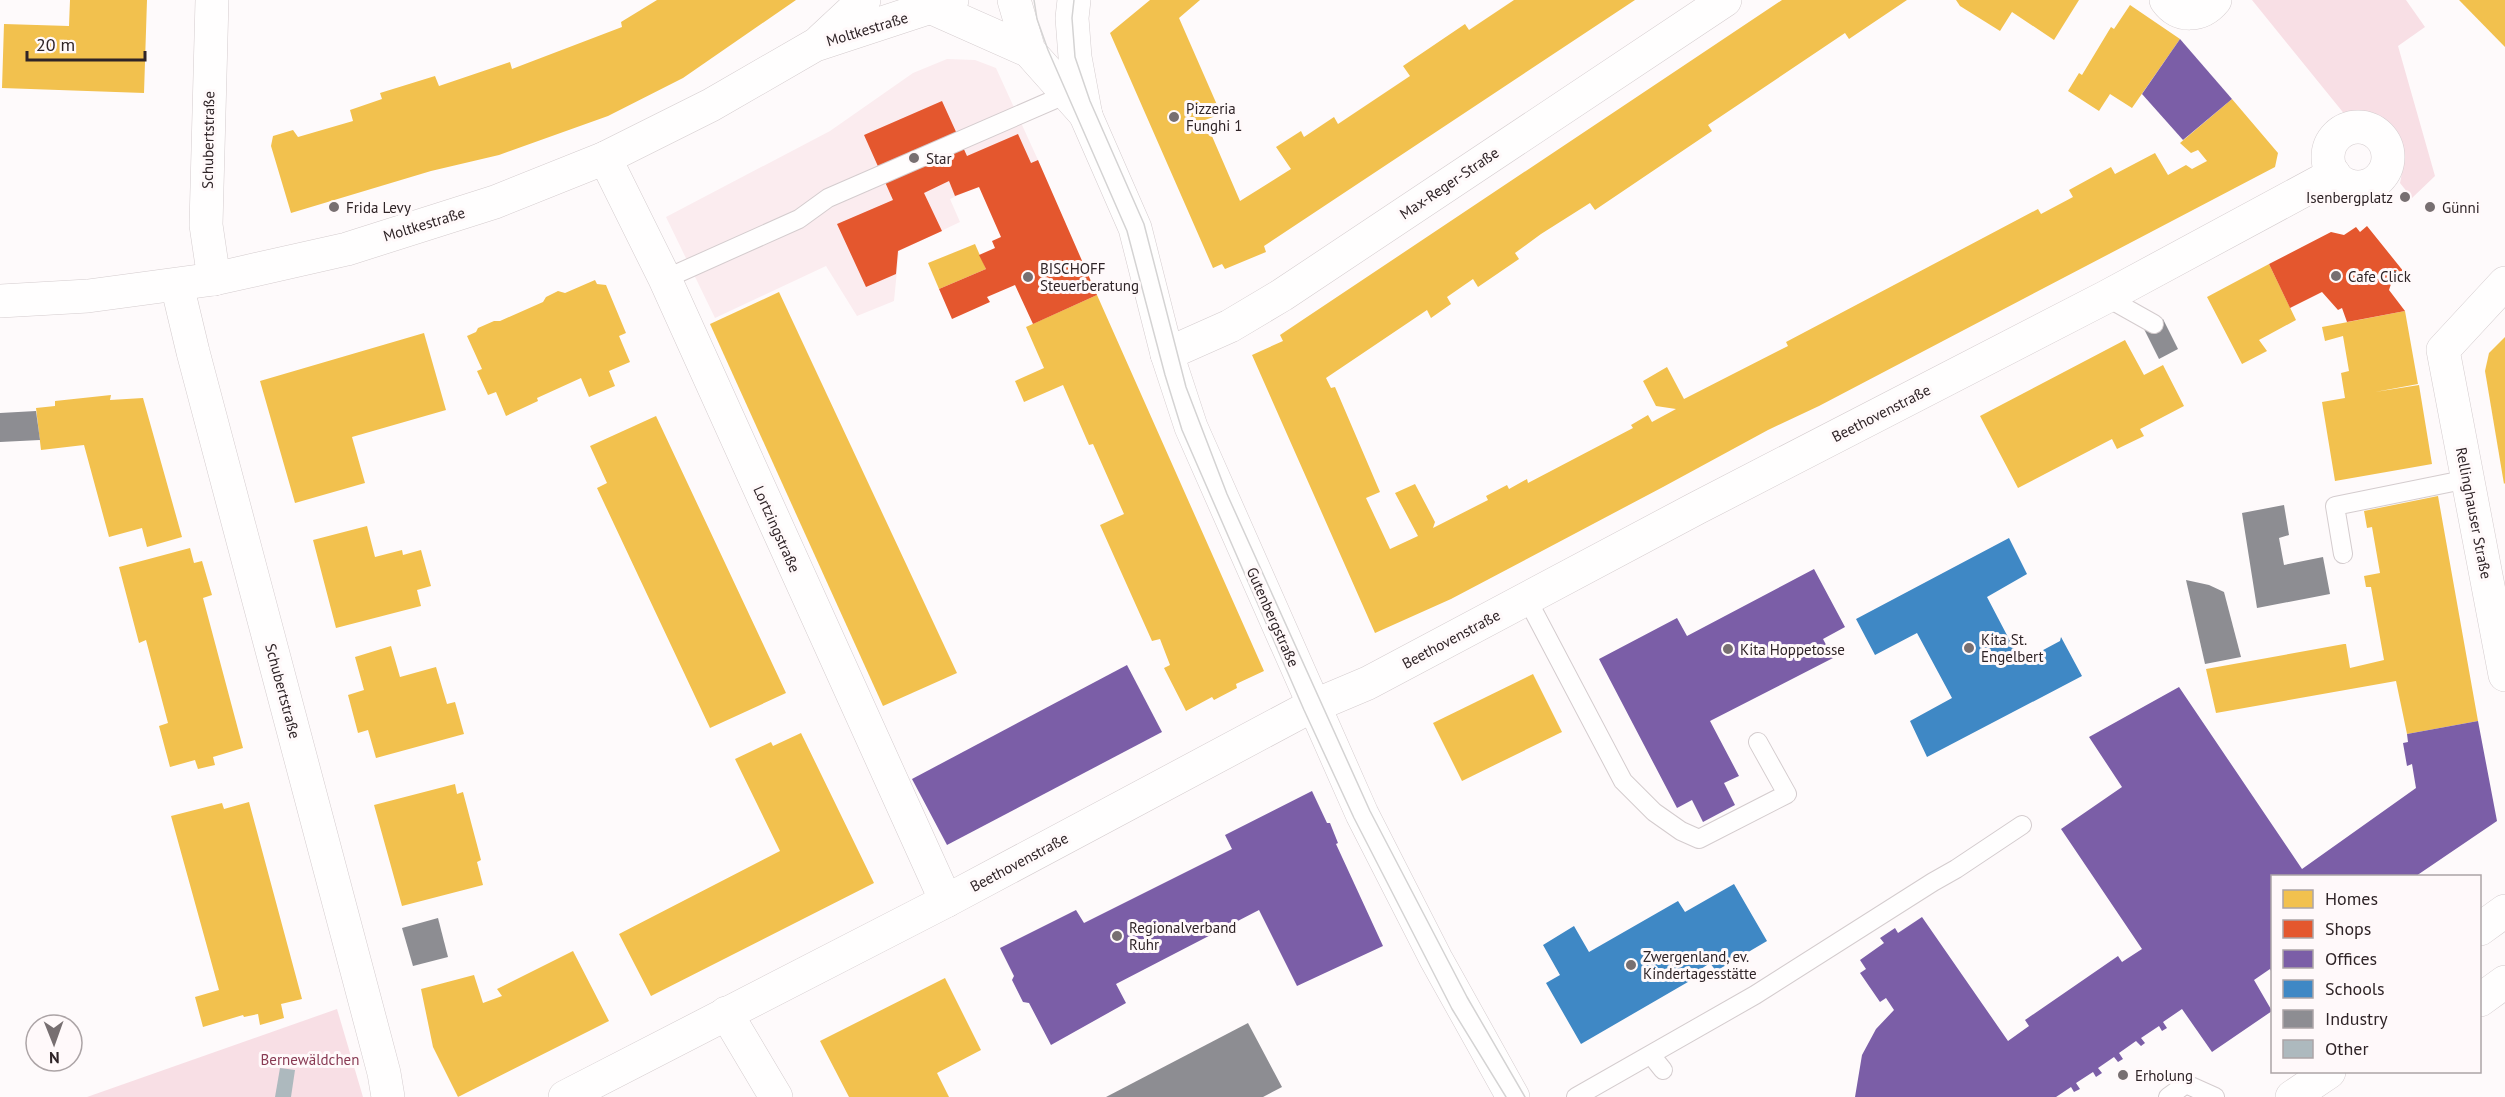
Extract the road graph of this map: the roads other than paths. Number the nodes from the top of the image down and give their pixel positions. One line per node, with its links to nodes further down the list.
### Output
1 (212, 0): 14 (street, Schubertstraße)
2 (864, 0): 9 (street, Moltkestraße)
3 (1014, 0): 10 (street, Gutenbergstraße)
4 (1074, 0): 11 (street, Gutenbergstraße)
5 (1725, 0): 21 (street, Max-Reger-Straße)
6 (2166, 0): 7 (street)
7 (2214, 0)
8 (942, 4): 9 (street, Moltkestraße); 10 (street, Gutenbergstraße)
9 (815, 45): 12 (street, Moltkestraße)
10 (1029, 51): 11 (street, Gutenbergstraße)
11 (1077, 105): 15 (lane); 21 (street, Gutenbergstraße)
12 (605, 158): 14 (street, Moltkestraße); 15 (street, Lortzingstraße)
13 (2334, 174): 18 (street, Beethovenstraße)
14 (214, 279): 17 (street, Moltkestraße)
15 (665, 279): 29 (street, Lortzingstraße)
16 (2505, 283): 22 (street, Rellinghauser Straße)
17 (177, 285): 19 (street, Moltkestraße); 38 (street, Schubertstraße)
18 (2106, 297): 20 (lane); 24 (street, Beethovenstraße)
19 (0, 301)
20 (2154, 324)
21 (1167, 354): 26 (street, Gutenbergstraße)
22 (2468, 479): 23 (lane); 25 (street, Rellinghauser Straße)
23 (2343, 554)
24 (1527, 599): 26 (street, Beethovenstraße); 27 (lane)
25 (2505, 675)
26 (1312, 706): 29 (street, Beethovenstraße); 41 (street, Gutenbergstraße)
27 (1758, 742)
28 (2022, 825): 35 (lane)
29 (946, 901): 34 (street, Beethovenstraße)
30 (2505, 911): 31 (street)
31 (2481, 928)
32 (2505, 982): 33 (street)
33 (2481, 999)
34 (726, 1013): 39 (street, Beethovenstraße); 40 (street)
35 (1651, 1055): 36 (lane); 42 (lane)
36 (1663, 1070)
37 (2326, 1073): 45 (street)
38 (388, 1097)
39 (565, 1097)
40 (776, 1097)
41 (1513, 1097)
42 (1576, 1097)
43 (2168, 1097): 44 (lane)
44 (2215, 1097)
45 (2292, 1097)

